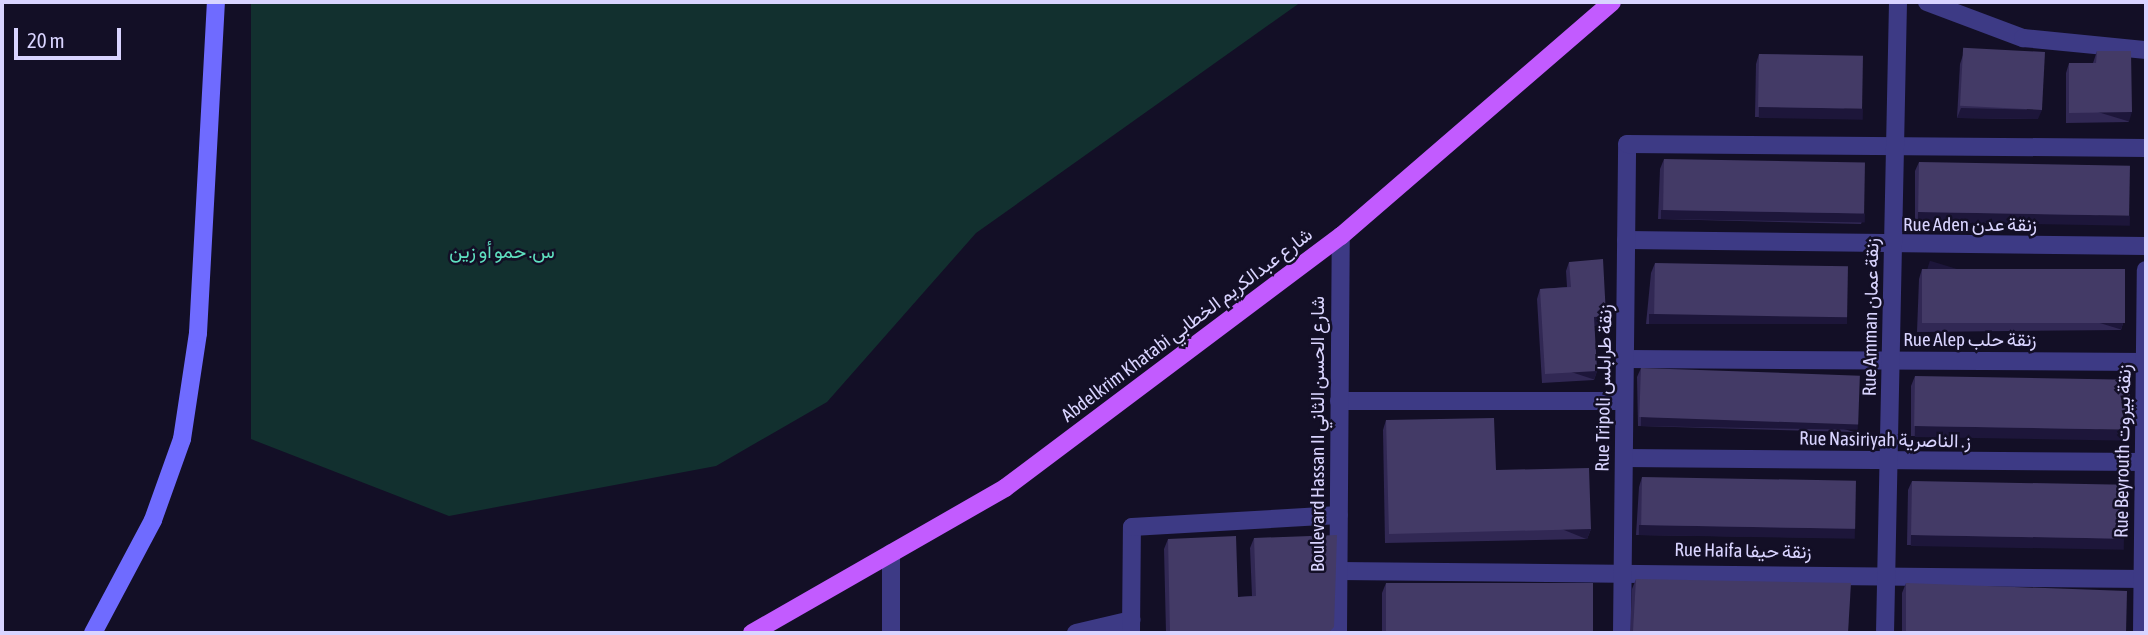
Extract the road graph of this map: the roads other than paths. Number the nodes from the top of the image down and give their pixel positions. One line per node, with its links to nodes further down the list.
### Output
1 (216, 2): 28 (main road)
2 (1612, 2): 8 (main road, Abdelkrim Khatabi شارع عبدالكريم الخطابي)
3 (1898, 2): 6 (street, Rue Amman زنقة عمان)
4 (1934, 3): 5 (street)
5 (2146, 50)
6 (1896, 146): 7 (street); 9 (street, Rue Tripoli زنقة طرابلس); 10 (street, Rue Amman زنقة عمان)
7 (2146, 148)
8 (1341, 236): 16 (street, Boulevard Hassan II شارع الحسن الثاني); 22 (main road, Abdelkrim Khatabi شارع عبدالكريم الخطابي)
9 (1626, 240): 10 (street, Rue Aden زنقة عدن); 13 (street, Rue Tripoli زنقة طرابلس)
10 (1893, 246): 11 (street, Rue Aden زنقة عدن); 14 (street, Rue Amman زنقة عمان)
11 (2146, 246)
12 (2146, 270): 15 (street, Rue Beyrouth زنقة بيروت)
13 (1625, 359): 14 (street, Rue Alep زنقة حلب); 17 (street, Rue Tripoli زنقة طرابلس)
14 (1891, 361): 15 (street, Rue Alep زنقة حلب); 19 (street, Rue Amman زنقة عمان)
15 (2146, 362): 20 (street, Rue Beyrouth زنقة بيروت)
16 (1339, 401): 17 (street); 21 (street, Boulevard Hassan II شارع الحسن الثاني)
17 (1625, 401): 18 (street, Rue Tripoli زنقة طرابلس)
18 (1624, 458): 19 (street, Rue Nasiriyah ز. الناصرية); 23 (street, Rue Tripoli زنقة طرابلس)
19 (1889, 461): 20 (street, Rue Nasiriyah ز. الناصرية); 25 (street, Rue Amman زنقة عمان)
20 (2145, 462): 26 (street, Rue Beyrouth زنقة بيروت)
21 (1339, 515): 24 (street, Boulevard Hassan II شارع الحسن الثاني); 27 (street)
22 (891, 553): 29 (main road, Abdelkrim Khatabi شارع عبدالكريم الخطابي); 30 (street)
23 (1623, 570): 24 (street, Rue Haifa زنقة حيفا); 25 (street, Rue Haifa زنقة حيفا); 33 (street, Rue Tripoli زنقة طرابلس)
24 (1338, 571): 32 (street, Boulevard Hassan II شارع الحسن الثاني)
25 (1886, 575): 26 (street, Rue Haifa زنقة حيفا); 34 (street, Rue Amman زنقة عمان)
26 (2145, 579): 35 (street, Rue Beyrouth زنقة بيروت)
27 (1131, 626): 31 (street)
28 (93, 633)
29 (752, 633)
30 (891, 633)
31 (1076, 633)
32 (1338, 633)
33 (1622, 633)
34 (1885, 633)
35 (2142, 633)

